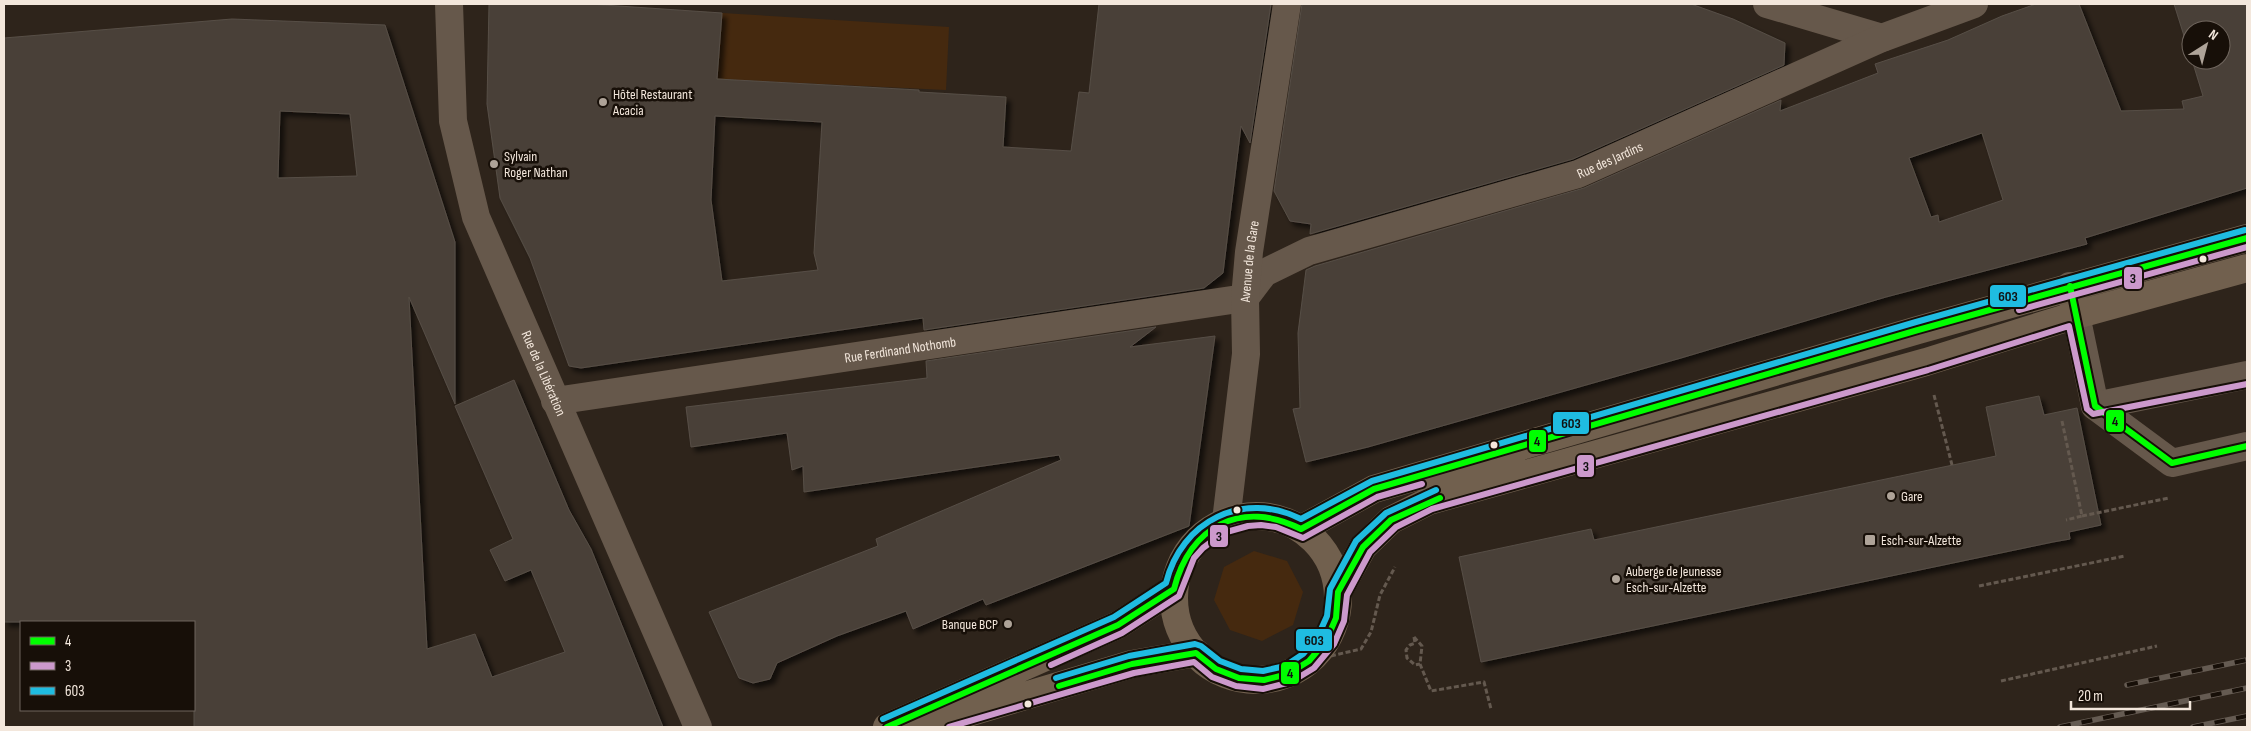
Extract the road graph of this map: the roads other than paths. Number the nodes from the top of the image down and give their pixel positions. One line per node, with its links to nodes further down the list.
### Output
1 (449, 4): 12 (street, Rue de la Libération)
2 (1288, 4): 9 (street, Avenue de la Gare)
3 (1767, 4): 5 (street)
4 (1974, 4): 5 (street, Rue des Jardins)
5 (1882, 38): 9 (street, Rue des Jardins)
6 (2247, 238): 8 (main road)
7 (2247, 268): 10 (main road)
8 (2070, 286): 10 (street); 16 (main road)
9 (1245, 298): 12 (street, Rue Ferdinand Nothomb); 15 (street, Avenue de la Gare)
10 (2076, 314): 13 (street); 18 (main road)
11 (2247, 375): 13 (street)
12 (555, 401): 20 (street, Rue de la Libération)
13 (2095, 406): 14 (street)
14 (2247, 446)
15 (1226, 521): 16 (main road); 17 (main road)
16 (1301, 528): 18 (main road)
17 (1174, 589): 19 (main road); 21 (main road)
18 (1338, 592): 19 (main road)
19 (1196, 654): 22 (main road)
20 (698, 727)
21 (887, 727)
22 (920, 727)

